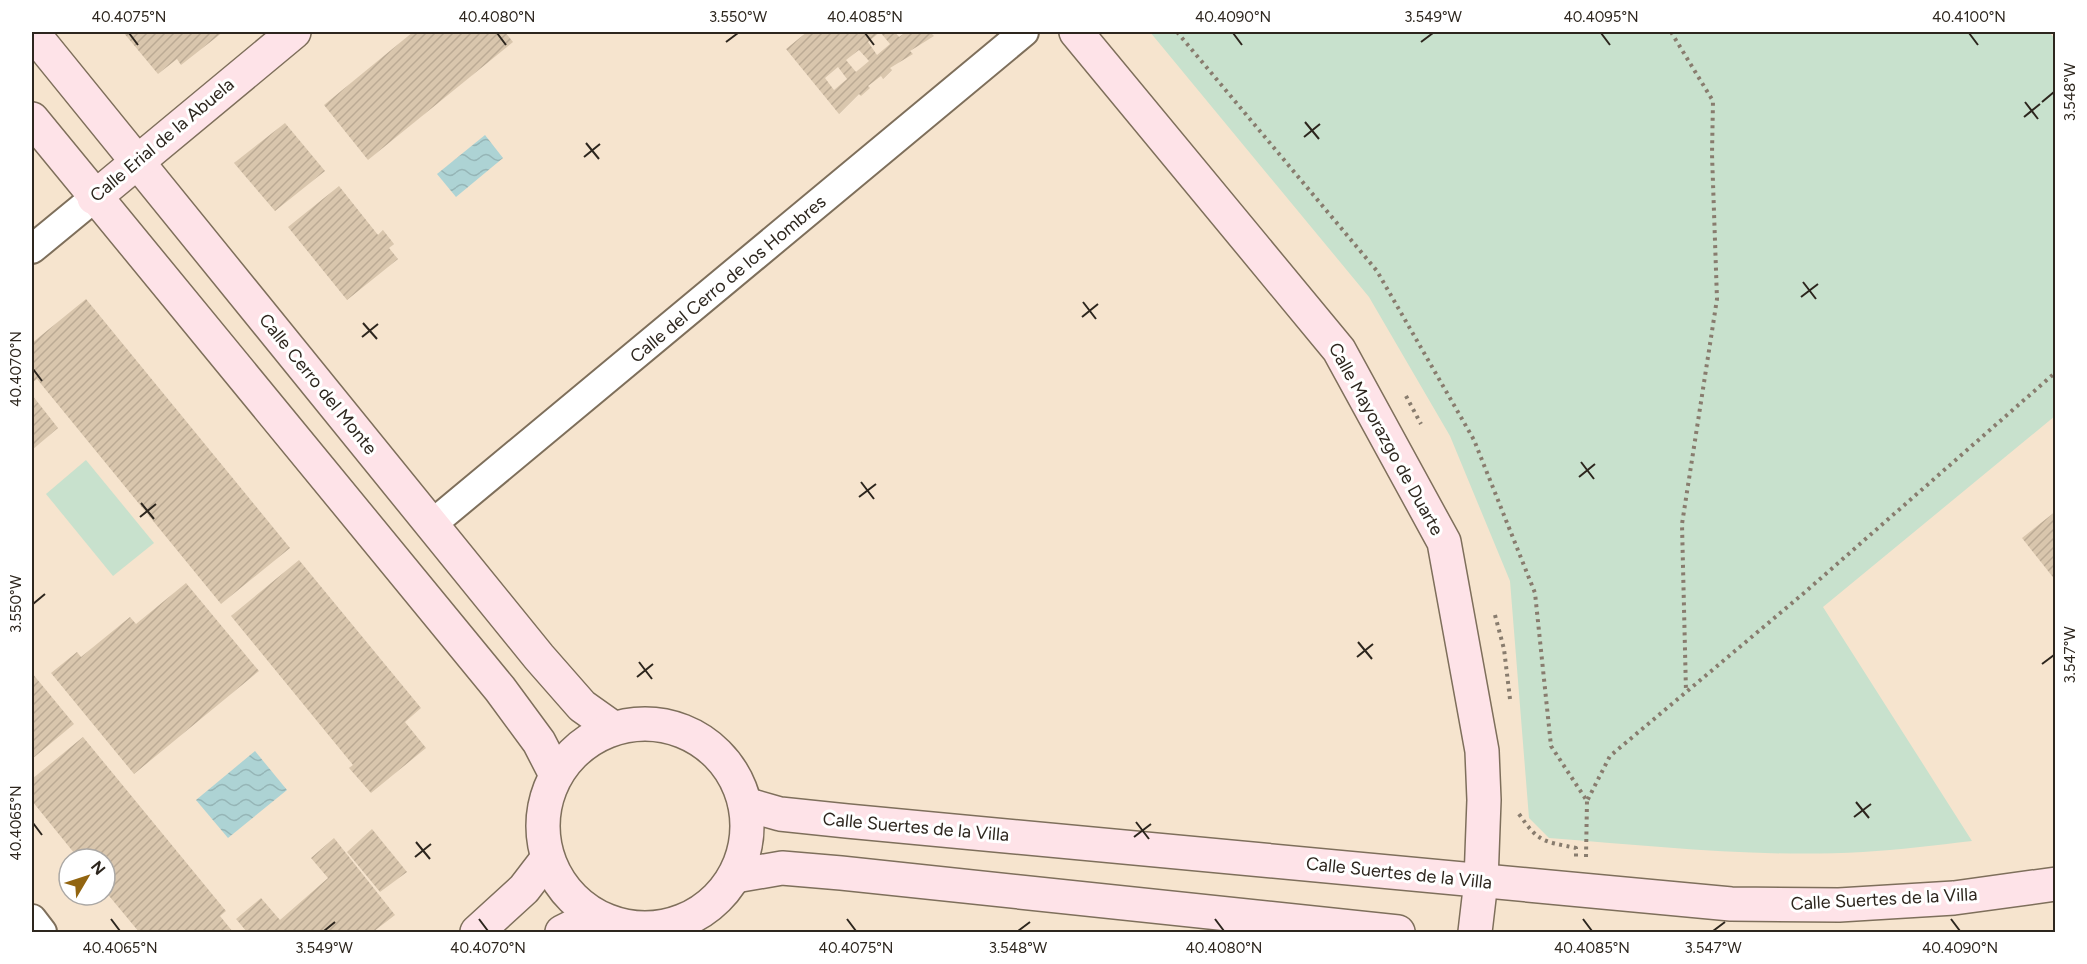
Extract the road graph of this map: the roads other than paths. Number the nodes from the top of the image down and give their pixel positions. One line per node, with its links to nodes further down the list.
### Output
1 (32, 32): 6 (main road, Calle Cerro del Monte)
2 (294, 32): 6 (main road, Calle Erial de la Abuela)
3 (1024, 32): 9 (street, Calle del Cerro de los Hombres)
4 (1076, 32): 15 (main road, Calle Mayorazgo de Duarte)
5 (32, 119): 7 (main road)
6 (137, 161): 7 (main road, Calle Erial de la Abuela); 9 (main road, Calle Cerro del Monte)
7 (94, 198): 8 (street, Calle Erial de la Abuela); 11 (main road)
8 (32, 249)
9 (431, 525): 10 (main road, Calle Cerro del Monte)
10 (613, 728): 11 (main road); 12 (main road)
11 (556, 775): 13 (main road)
12 (745, 804): 14 (main road); 15 (main road, Calle Suertes de la Villa)
13 (547, 859): 17 (main road); 20 (main road)
14 (735, 876): 17 (main road); 22 (main road)
15 (1481, 881): 16 (main road, Calle Suertes de la Villa); 23 (main road, Calle Mayorazgo de Duarte)
16 (2055, 884)
17 (594, 916): 21 (main road)
18 (32, 919): 19 (street)
19 (42, 933)
20 (477, 933)
21 (562, 933)
22 (1398, 933)
23 (1474, 933)

